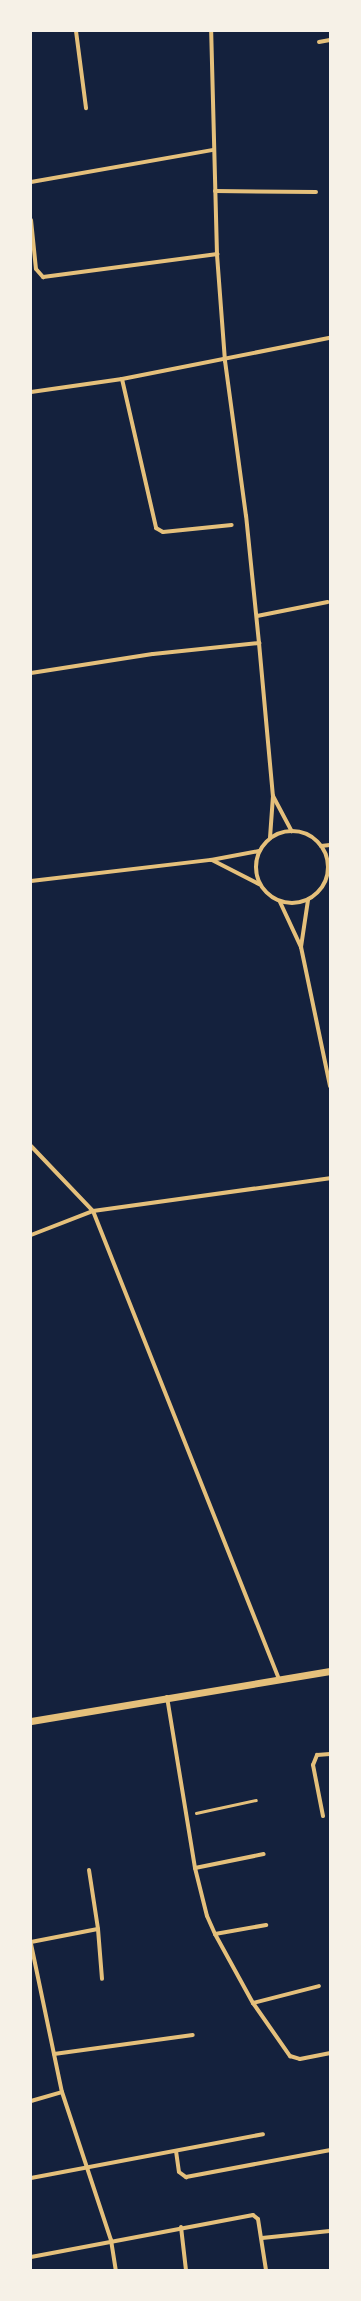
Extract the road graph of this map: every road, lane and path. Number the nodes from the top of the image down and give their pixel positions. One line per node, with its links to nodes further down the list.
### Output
1 (76, 31): 5 (street)
2 (212, 31): 6 (street)
3 (330, 40): 4 (street)
4 (320, 42)
5 (86, 108)
6 (213, 150): 7 (street); 8 (street)
7 (31, 182)
8 (215, 191): 9 (street); 11 (street)
9 (316, 192)
10 (31, 220): 11 (street)
11 (217, 254): 13 (street)
12 (330, 338): 13 (street)
13 (225, 361): 14 (street); 18 (street)
14 (122, 379): 15 (street); 16 (street)
15 (31, 392)
16 (232, 525)
17 (328, 602): 18 (street)
18 (257, 616): 19 (street)
19 (259, 643): 20 (street); 21 (street)
20 (31, 672)
21 (273, 796): 22 (street); 23 (street)
22 (292, 831): 23 (street); 25 (street)
23 (270, 838): 26 (street)
24 (330, 845): 25 (street)
25 (321, 846): 28 (street)
26 (259, 851): 27 (street); 30 (street)
27 (211, 860): 29 (street); 30 (street)
28 (329, 866): 31 (street)
29 (31, 881)
30 (259, 884): 32 (street)
31 (308, 900): 32 (street); 33 (street)
32 (280, 902): 33 (street)
33 (301, 947): 34 (street)
34 (330, 1086)
35 (31, 1146): 37 (street)
36 (330, 1178): 37 (street)
37 (93, 1211): 38 (street); 40 (street)
38 (31, 1235)
39 (330, 1671): 40 (street)
40 (279, 1679): 41 (street)
41 (167, 1697): 42 (street); 45 (street)
42 (31, 1721)
43 (330, 1754): 46 (street)
44 (256, 1800): 45 (path)
45 (186, 1816): 48 (street)
46 (323, 1816)
47 (264, 1854): 48 (street)
48 (195, 1868): 52 (street)
49 (89, 1870): 51 (street)
50 (266, 1925): 52 (street)
51 (98, 1929): 53 (street); 56 (street)
52 (215, 1934): 58 (street)
53 (31, 1943): 54 (street)
54 (37, 1974): 55 (street); 61 (street)
55 (31, 1975)
56 (102, 1979)
57 (319, 1986): 58 (street)
58 (252, 2003): 60 (street)
59 (194, 2035): 61 (street)
60 (330, 2053)
61 (54, 2054): 62 (street)
62 (62, 2092): 63 (street); 67 (street)
63 (31, 2101)
64 (263, 2134): 66 (street)
65 (330, 2150): 66 (street)
66 (176, 2151): 67 (street)
67 (88, 2168): 68 (street); 72 (street)
68 (31, 2178)
69 (181, 2227): 71 (street); 72 (street); 75 (street)
70 (330, 2231): 71 (street)
71 (262, 2238): 76 (street)
72 (111, 2240): 73 (street); 74 (street)
73 (31, 2257)
74 (116, 2270)
75 (186, 2270)
76 (266, 2270)

